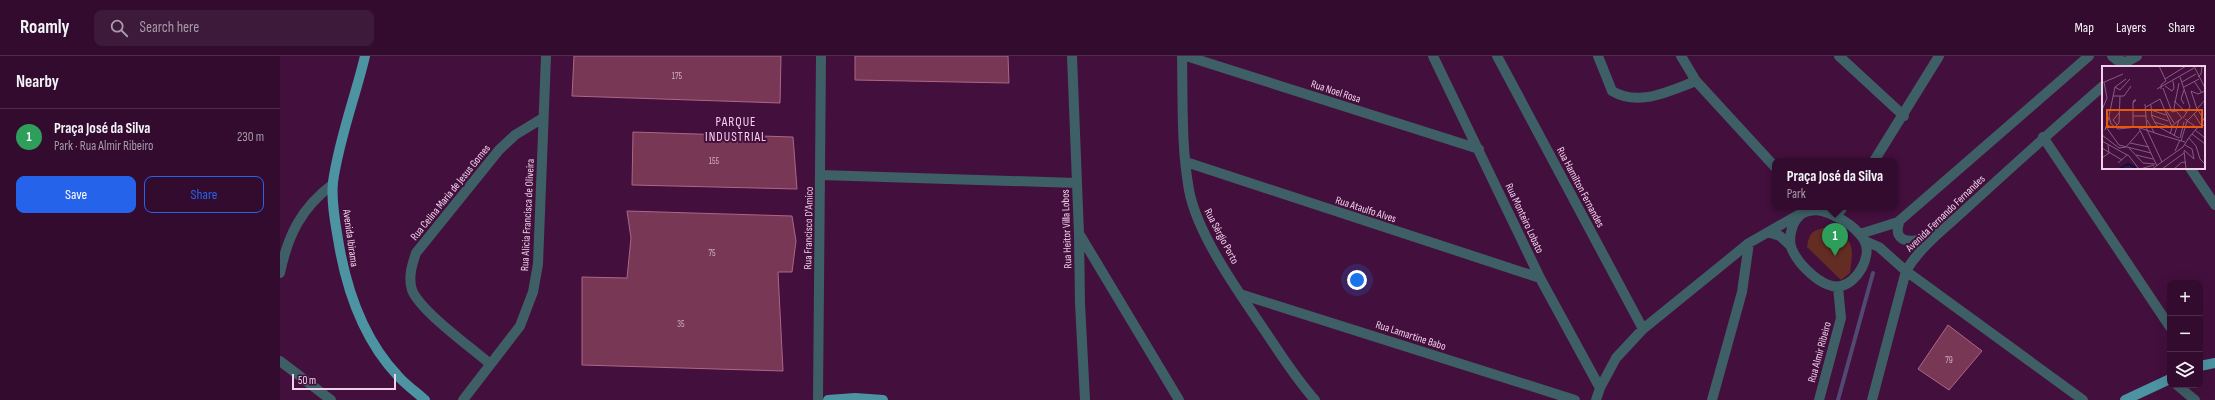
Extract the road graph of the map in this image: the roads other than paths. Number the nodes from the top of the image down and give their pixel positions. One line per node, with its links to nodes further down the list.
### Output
1 (365, 56): 29 (main road, Avenida Ibirama)
2 (546, 56): 20 (street, Rua Alicia Francisca de Oliveira)
3 (821, 56): 27 (street, Rua Francisco D'Amico)
4 (1072, 56): 28 (street, Rua Heitor Villa Lobos)
5 (1182, 56): 24 (street, Rua Sérgio Porto)
6 (1186, 56): 22 (street, Rua Noel Rosa)
7 (1433, 56): 22 (street, Rua Monteiro Lobato)
8 (1497, 56): 47 (street, Rua Hamilton Fernandes)
9 (1598, 56): 17 (street)
10 (1681, 56): 17 (street)
11 (1839, 56): 19 (street)
12 (1939, 56): 19 (street)
13 (2089, 56): 34 (street, Avenida Fernando Fernandes)
14 (2112, 56): 16 (street)
15 (2137, 56): 16 (street)
16 (2126, 65)
17 (1696, 81): 25 (street)
18 (2102, 87): 21 (street, Avenida Fernando Fernandes)
19 (1904, 116): 23 (street)
20 (543, 118): 50 (street, Rua Alicia Francisca de Oliveira); 50 (street, Rua Celina Maria de Jesus Gomes)
21 (2043, 138): 35 (street, Avenida Fernando Fernandes); 46 (street)
22 (1479, 149): 43 (street, Rua Monteiro Lobato)
23 (1876, 158)
24 (1186, 162): 43 (street, Rua Ataulfo Alves); 45 (street, Rua Sérgio Porto)
25 (1772, 164)
26 (2191, 169): 30 (street)
27 (821, 174): 28 (street); 58 (street, Rua Francisco D'Amico)
28 (1076, 183): 37 (street, Rua Heitor Villa Lobos)
29 (333, 184): 42 (street); 56 (main road, Avenida Ibirama)
30 (2215, 205)
31 (1841, 210): 33 (street)
32 (1802, 211): 33 (street); 36 (street); 40 (street)
33 (1836, 217): 38 (street)
34 (1900, 220): 35 (street); 38 (street, Avenida Fernando Fernandes)
35 (1945, 228): 41 (street, Avenida Fernando Fernandes)
36 (1768, 232): 39 (street); 40 (street)
37 (1079, 234): 61 (street, Rua Heitor Villa Lobos); 62 (street)
38 (1862, 238): 41 (street); 44 (street)
39 (1749, 243): 47 (street); 66 (street)
40 (1791, 246): 44 (street)
41 (1902, 268): 68 (street, Avenida Fernando Fernandes); 69 (street)
42 (280, 273)
43 (1540, 278): 53 (street, Rua Monteiro Lobato)
44 (1838, 287): 67 (street, Rua Almir Ribeiro)
45 (1240, 294): 63 (street, Rua Sérgio Porto); 64 (street, Rua Lamartine Babo)
46 (2167, 323)
47 (1643, 329): 53 (street)
48 (280, 361): 55 (street)
49 (2215, 363): 51 (main road)
50 (490, 364): 57 (street, Rua Alicia Francisca de Oliveira)
51 (2203, 365)
52 (2167, 380): 70 (main road)
53 (1600, 388): 65 (street)
54 (2181, 388): 71 (street)
55 (331, 400)
56 (425, 400)
57 (463, 400)
58 (818, 400)
59 (828, 400): 60 (main road)
60 (883, 400)
61 (1085, 400)
62 (1179, 400)
63 (1315, 400)
64 (1575, 400)
65 (1596, 400)
66 (1712, 400)
67 (1819, 400)
68 (1872, 400)
69 (2083, 400)
70 (2125, 400)
71 (2195, 400)

